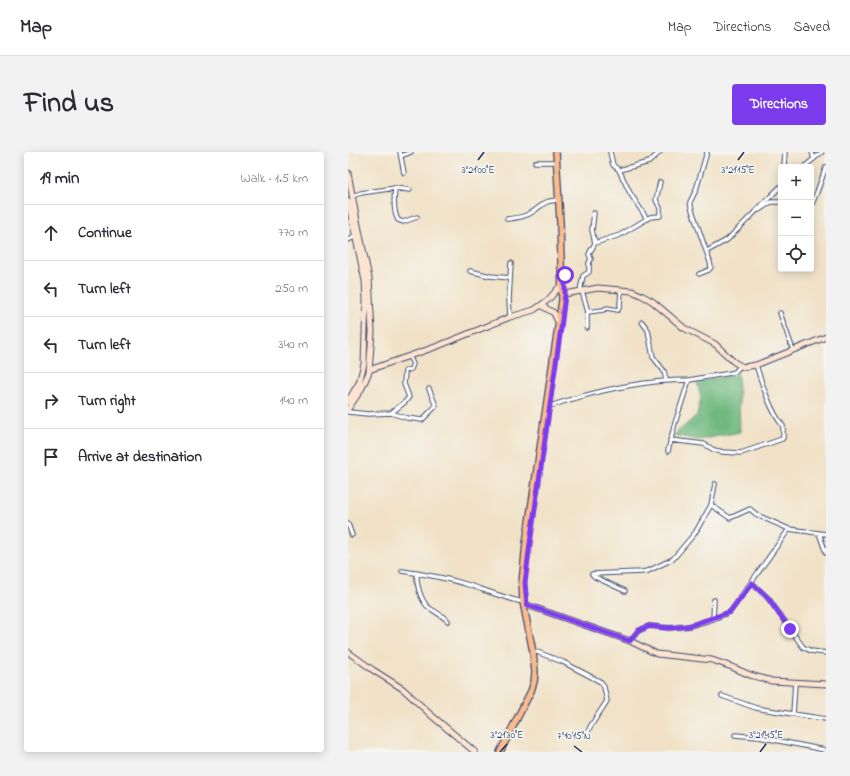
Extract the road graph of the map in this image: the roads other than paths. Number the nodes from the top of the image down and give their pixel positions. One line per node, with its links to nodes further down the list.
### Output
1 (411, 152): 9 (street)
2 (557, 152): 12 (main road); 46 (main road)
3 (610, 152): 16 (street)
4 (660, 152): 16 (street)
5 (708, 152): 38 (street)
6 (785, 152): 13 (street)
7 (812, 152): 10 (street)
8 (822, 152): 10 (street)
9 (400, 154): 18 (street)
10 (814, 159): 14 (street)
11 (535, 162): 12 (street)
12 (556, 162): 24 (main road)
13 (784, 164)
14 (808, 164)
15 (826, 167): 25 (street)
16 (619, 170): 32 (street)
17 (348, 172): 23 (street)
18 (404, 173)
19 (660, 182): 32 (street)
20 (396, 188): 22 (street); 23 (street); 30 (street)
21 (778, 189): 29 (street)
22 (410, 190)
23 (352, 196): 37 (street)
24 (559, 200): 31 (street); 43 (main road)
25 (813, 200)
26 (348, 201): 33 (street)
27 (778, 202): 29 (street)
28 (594, 213): 36 (street)
29 (750, 216): 38 (street)
30 (417, 218)
31 (507, 219)
32 (647, 219): 36 (street)
33 (350, 220): 34 (street)
34 (355, 237): 35 (street); 37 (street)
35 (348, 240)
36 (594, 243): 45 (street)
37 (361, 248): 59 (street); 63 (street)
38 (707, 251): 41 (street)
39 (511, 262): 42 (street)
40 (470, 271): 42 (street)
41 (699, 274)
42 (510, 278): 50 (street)
43 (562, 284): 47 (street); 52 (main road)
44 (621, 290): 45 (street); 48 (street); 58 (street)
45 (581, 291): 46 (street); 48 (street)
46 (565, 294): 64 (main road)
47 (542, 306): 50 (street); 52 (street)
48 (588, 312): 53 (street)
49 (780, 313): 55 (street)
50 (510, 317): 56 (street)
51 (642, 322): 60 (street)
52 (559, 324): 82 (main road)
53 (586, 328)
54 (826, 336): 55 (street)
55 (793, 350): 57 (street)
56 (410, 356): 59 (street); 66 (street)
57 (756, 365): 58 (street); 67 (street)
58 (740, 366): 61 (street)
59 (369, 370): 65 (street)
60 (666, 380): 61 (street); 64 (street)
61 (689, 380): 67 (street)
62 (429, 390): 66 (street)
63 (348, 402)
64 (550, 406): 82 (main road)
65 (348, 410): 66 (street)
66 (391, 413)
67 (670, 440): 68 (street)
68 (668, 451)
69 (715, 484): 70 (street)
70 (711, 505): 72 (street); 80 (street)
71 (348, 524): 75 (street)
72 (790, 529): 73 (street); 79 (street)
73 (819, 533): 74 (street); 76 (street)
74 (826, 534)
75 (352, 535)
76 (826, 554)
77 (402, 571): 78 (street)
78 (417, 573): 82 (street); 84 (street)
79 (752, 583): 83 (street); 88 (street)
80 (625, 591)
81 (714, 600): 83 (street)
82 (525, 603): 85 (street); 87 (main road); 98 (main road)
83 (713, 619): 85 (street)
84 (448, 621)
85 (630, 641): 89 (street)
86 (348, 652): 97 (street)
87 (537, 652): 94 (street); 99 (main road)
88 (826, 654)
89 (795, 683): 90 (street); 92 (street)
90 (826, 684)
91 (722, 696): 92 (street)
92 (794, 714): 93 (street)
93 (826, 719)
94 (587, 734)
95 (735, 735): 96 (street)
96 (825, 749)
97 (474, 752)
98 (500, 752)
99 (504, 752)

